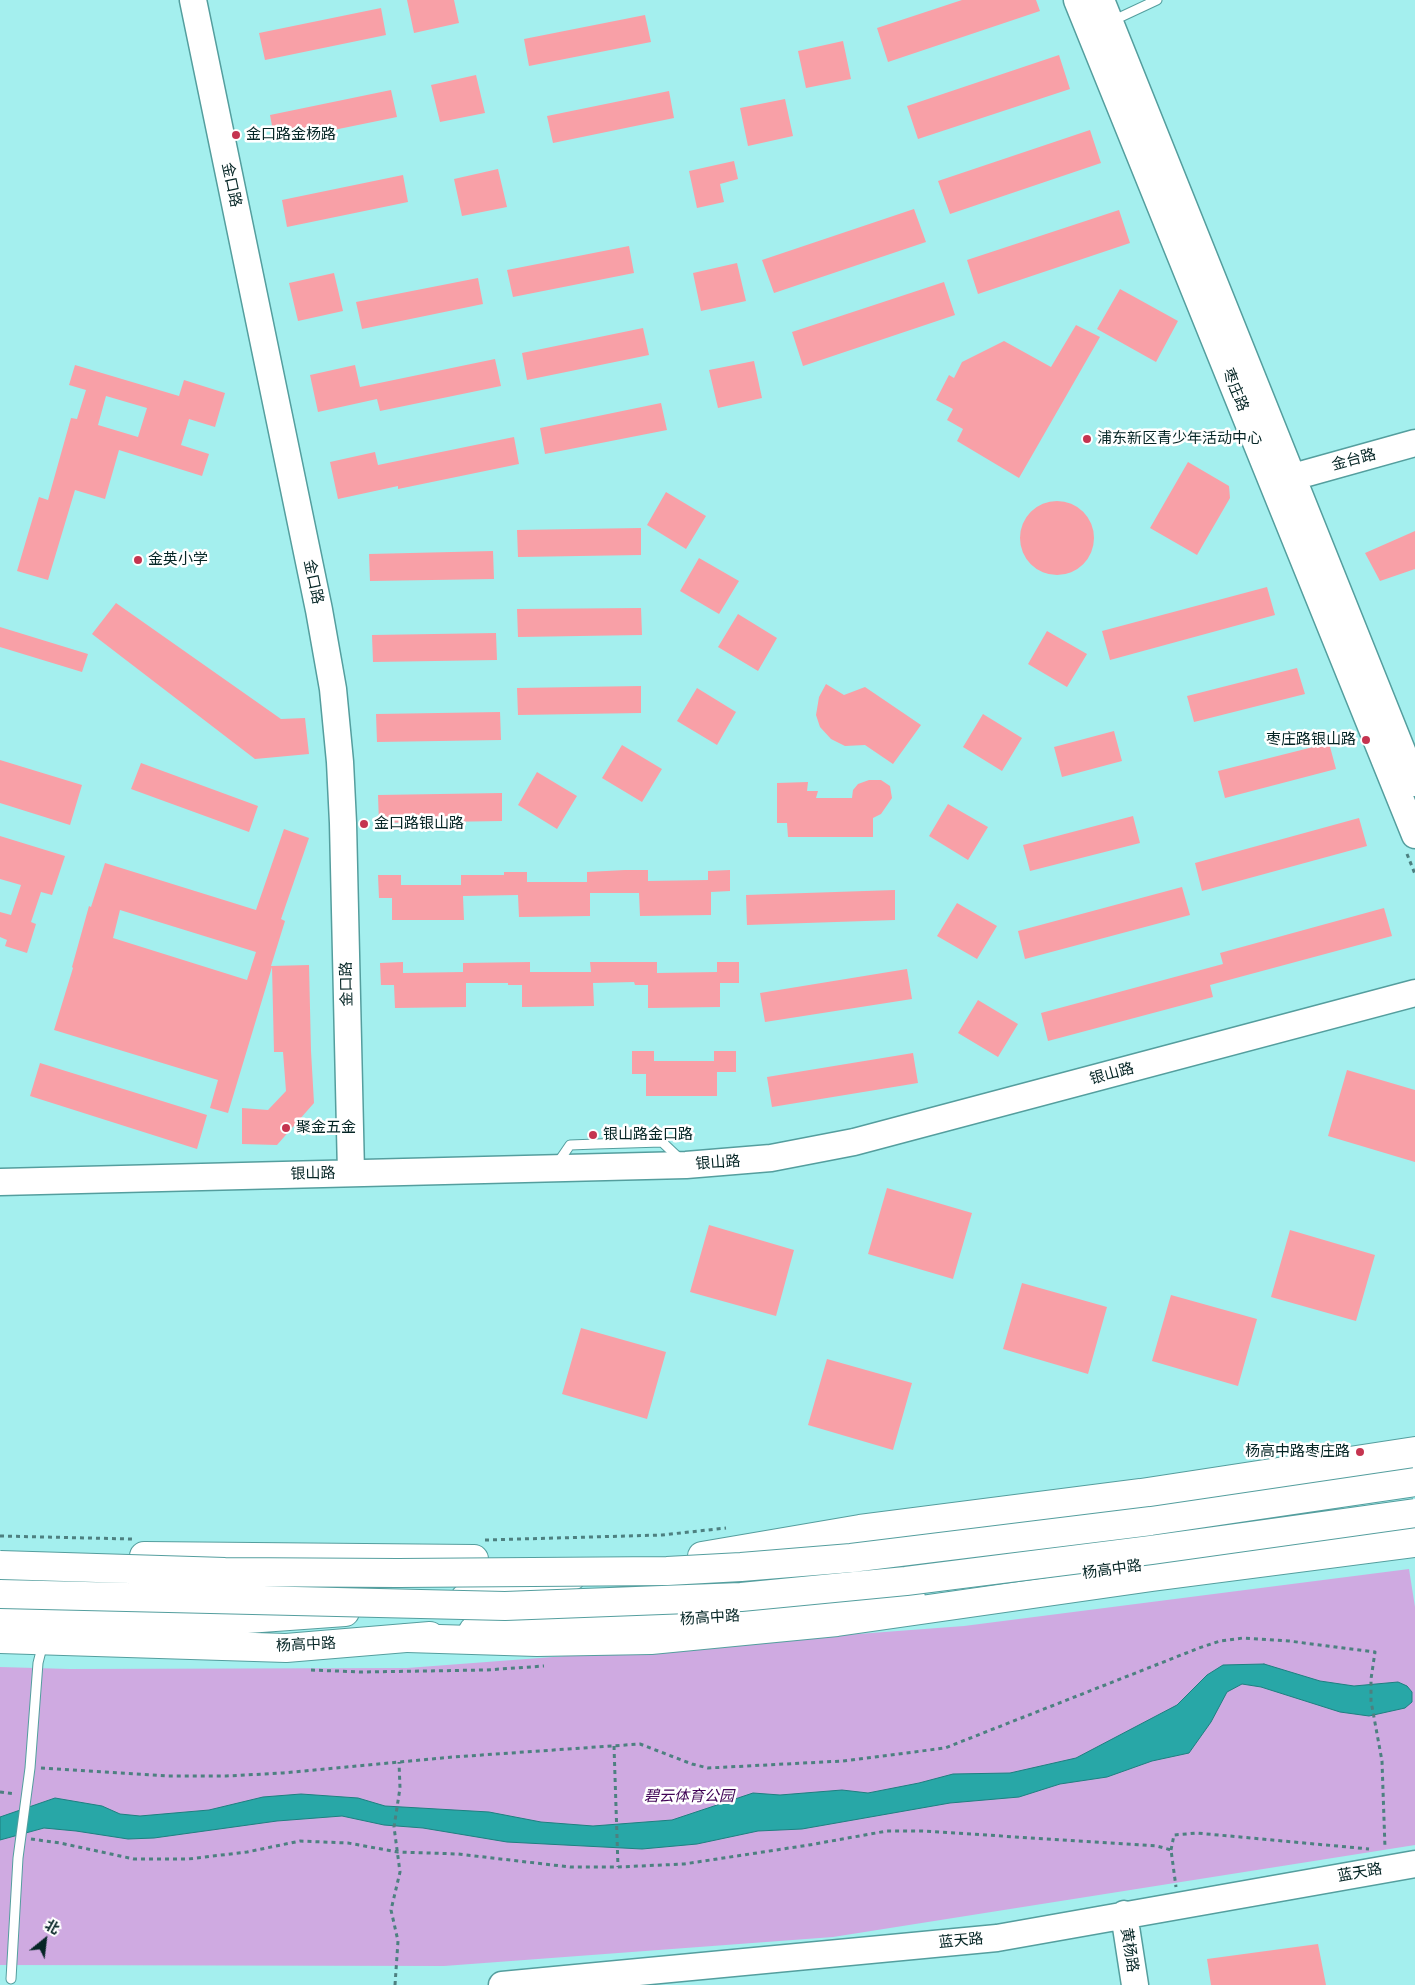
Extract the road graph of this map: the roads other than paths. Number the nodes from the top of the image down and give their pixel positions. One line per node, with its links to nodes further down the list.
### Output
1 (194, 0): 10 (street, 金口路)
2 (1077, 0): 8 (street, 枣庄路)
3 (1157, 0): 4 (lane)
4 (1105, 11): 6 (street, 枣庄路)
5 (1415, 443): 6 (street, 金台路)
6 (1293, 477): 7 (street, 枣庄路)
7 (1415, 783)
8 (1415, 835)
9 (1415, 993): 10 (street, 银山路)
10 (351, 1173): 11 (street, 银山路)
11 (0, 1182)
12 (1415, 1452): 19 (main road)
13 (1415, 1467): 19 (main road, 杨高中路)
14 (1415, 1482): 21 (main road, bridge)
15 (1415, 1513): 22 (main road, 杨高中路, bridge)
16 (1415, 1529): 24 (main road, 杨高中路)
17 (1415, 1543): 24 (main road)
18 (0, 1552): 20 (main road)
19 (702, 1556): 20 (main road, 杨高中路)
20 (635, 1560): 23 (main road, 杨高中路)
21 (0, 1564)
22 (0, 1594)
23 (0, 1615)
24 (407, 1638): 26 (main road, 杨高中路)
25 (0, 1639): 26 (main road, 杨高中路)
26 (44, 1640): 29 (lane)
27 (1415, 1864): 28 (street, 蓝天路)
28 (1124, 1914): 30 (street, 蓝天路); 31 (street, 黄杨路)
29 (11, 1979)
30 (502, 1985)
31 (1135, 1985)

